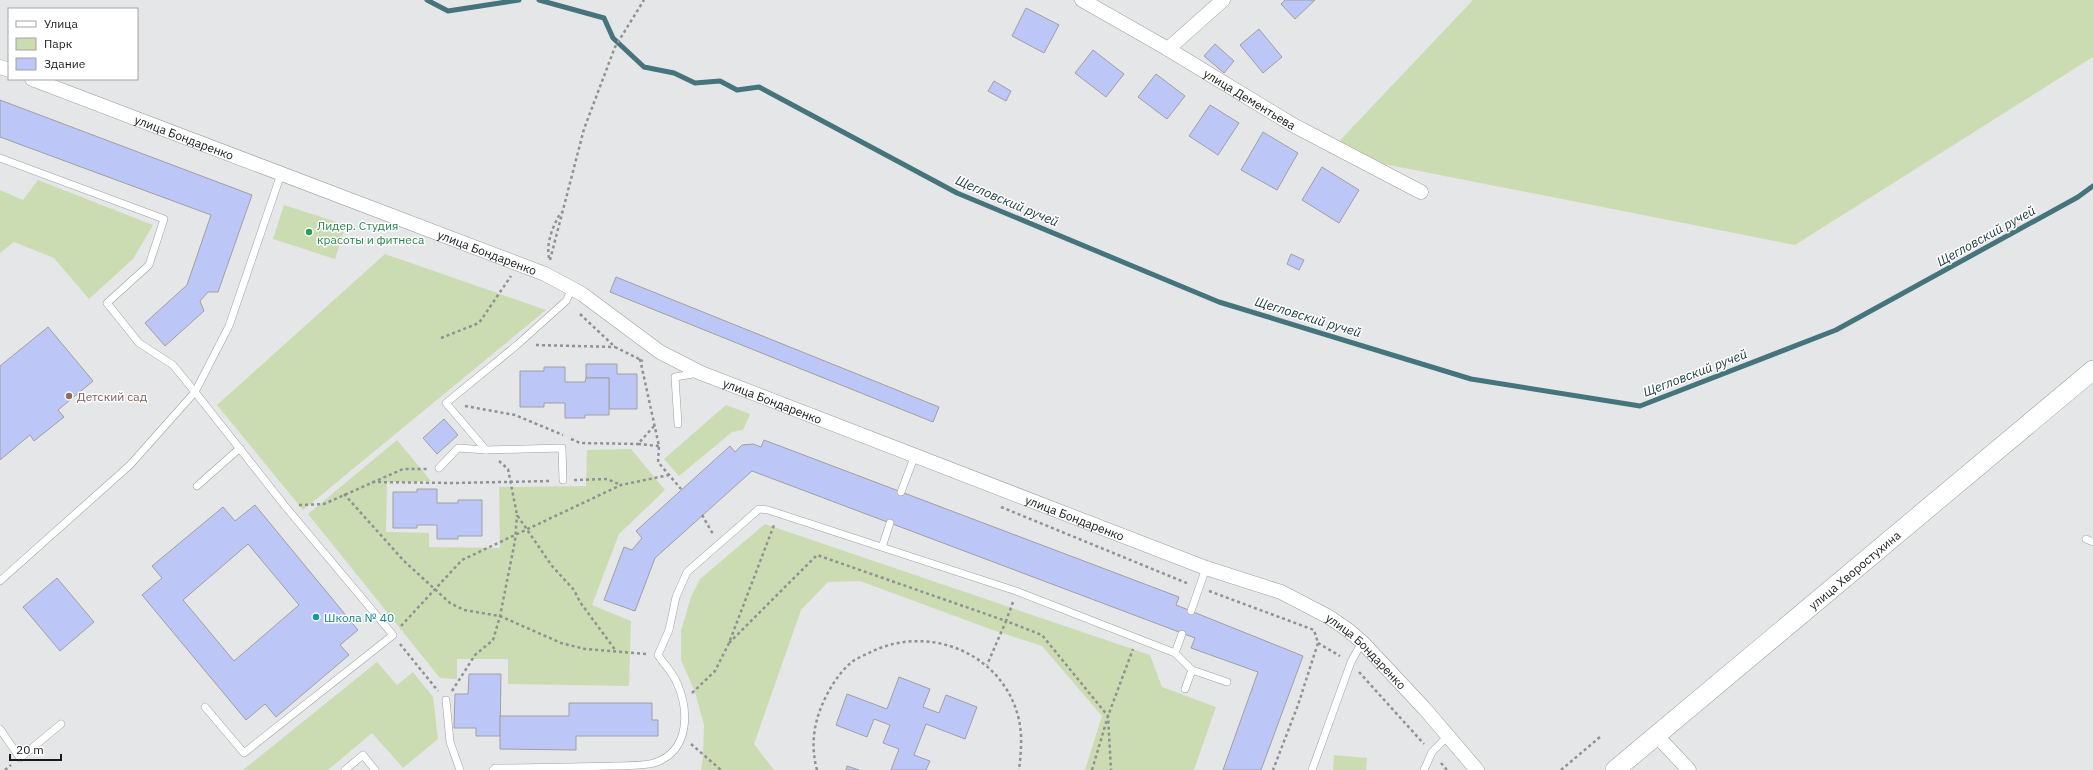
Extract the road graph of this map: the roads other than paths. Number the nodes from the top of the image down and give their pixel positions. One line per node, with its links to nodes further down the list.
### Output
1 (1082, 0): 3 (street, улица Дементьева)
2 (1223, 0): 3 (street)
3 (1168, 49): 7 (street, улица Дементьева)
4 (35, 80): 6 (street, улица Бондаренко)
5 (0, 158): 11 (lane)
6 (281, 174): 8 (street, улица Бондаренко); 11 (lane)
7 (1421, 192)
8 (572, 289): 10 (street, улица Бондаренко); 14 (lane)
9 (2093, 370): 37 (street, улица Хворостухина)
10 (701, 373): 12 (lane); 15 (street, улица Бондаренко)
11 (195, 392): 13 (lane); 25 (lane)
12 (678, 424)
13 (240, 448): 18 (lane); 34 (lane)
14 (486, 450): 16 (lane); 17 (lane)
15 (915, 455): 19 (lane); 24 (street, улица Бондаренко)
16 (440, 468)
17 (563, 480)
18 (197, 486)
19 (901, 492)
20 (890, 523): 23 (lane)
21 (2086, 539): 22 (lane)
22 (2093, 542)
23 (882, 547): 29 (lane); 42 (lane)
24 (1206, 568): 26 (lane); 28 (street, улица Бондаренко)
25 (0, 581)
26 (1191, 611)
27 (1182, 634): 29 (lane)
28 (1362, 642): 38 (street, улица Бондаренко); 43 (lane)
29 (1175, 653): 30 (lane)
30 (1192, 670): 31 (lane); 32 (lane)
31 (1227, 682)
32 (1185, 689)
33 (446, 700): 41 (lane)
34 (205, 707)
35 (60, 724): 36 (lane)
36 (0, 729)
37 (1656, 735): 46 (street, улица Хворостухина); 47 (street)
38 (1448, 736): 44 (lane); 45 (street, улица Бондаренко)
39 (345, 770): 40 (lane)
40 (375, 770)
41 (460, 770)
42 (493, 770)
43 (1312, 770)
44 (1424, 770)
45 (1477, 770)
46 (1616, 770)
47 (1689, 770)

